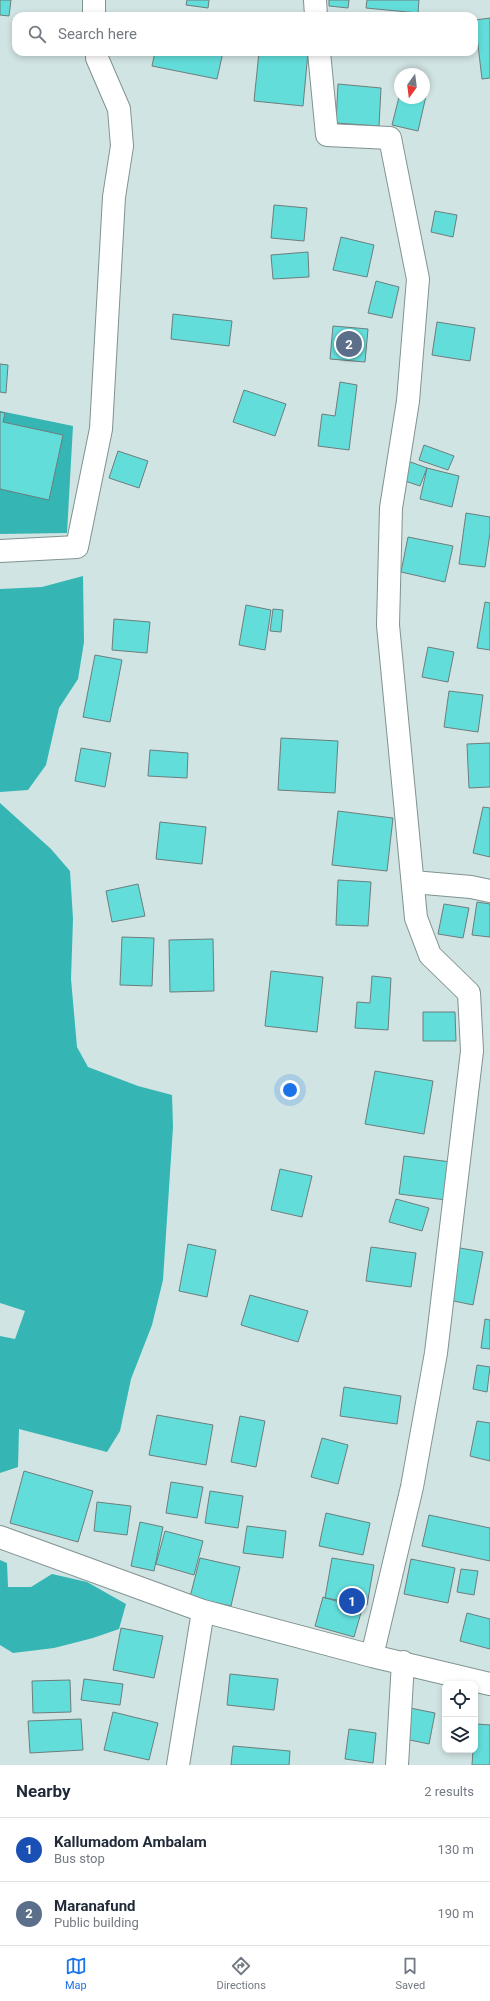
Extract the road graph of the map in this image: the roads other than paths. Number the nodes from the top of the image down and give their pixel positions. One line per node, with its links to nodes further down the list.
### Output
1 (94, 0): 3 (street)
2 (315, 0): 4 (street)
3 (94, 12)
4 (316, 12)
5 (97, 56): 7 (street)
6 (319, 56): 8 (street)
7 (0, 551)
8 (413, 882): 9 (street); 12 (street)
9 (490, 891)
10 (0, 1537): 11 (street)
11 (203, 1611): 12 (street); 15 (street)
12 (372, 1656): 13 (street)
13 (403, 1662): 14 (street); 16 (street)
14 (490, 1684)
15 (178, 1765)
16 (398, 1765)

